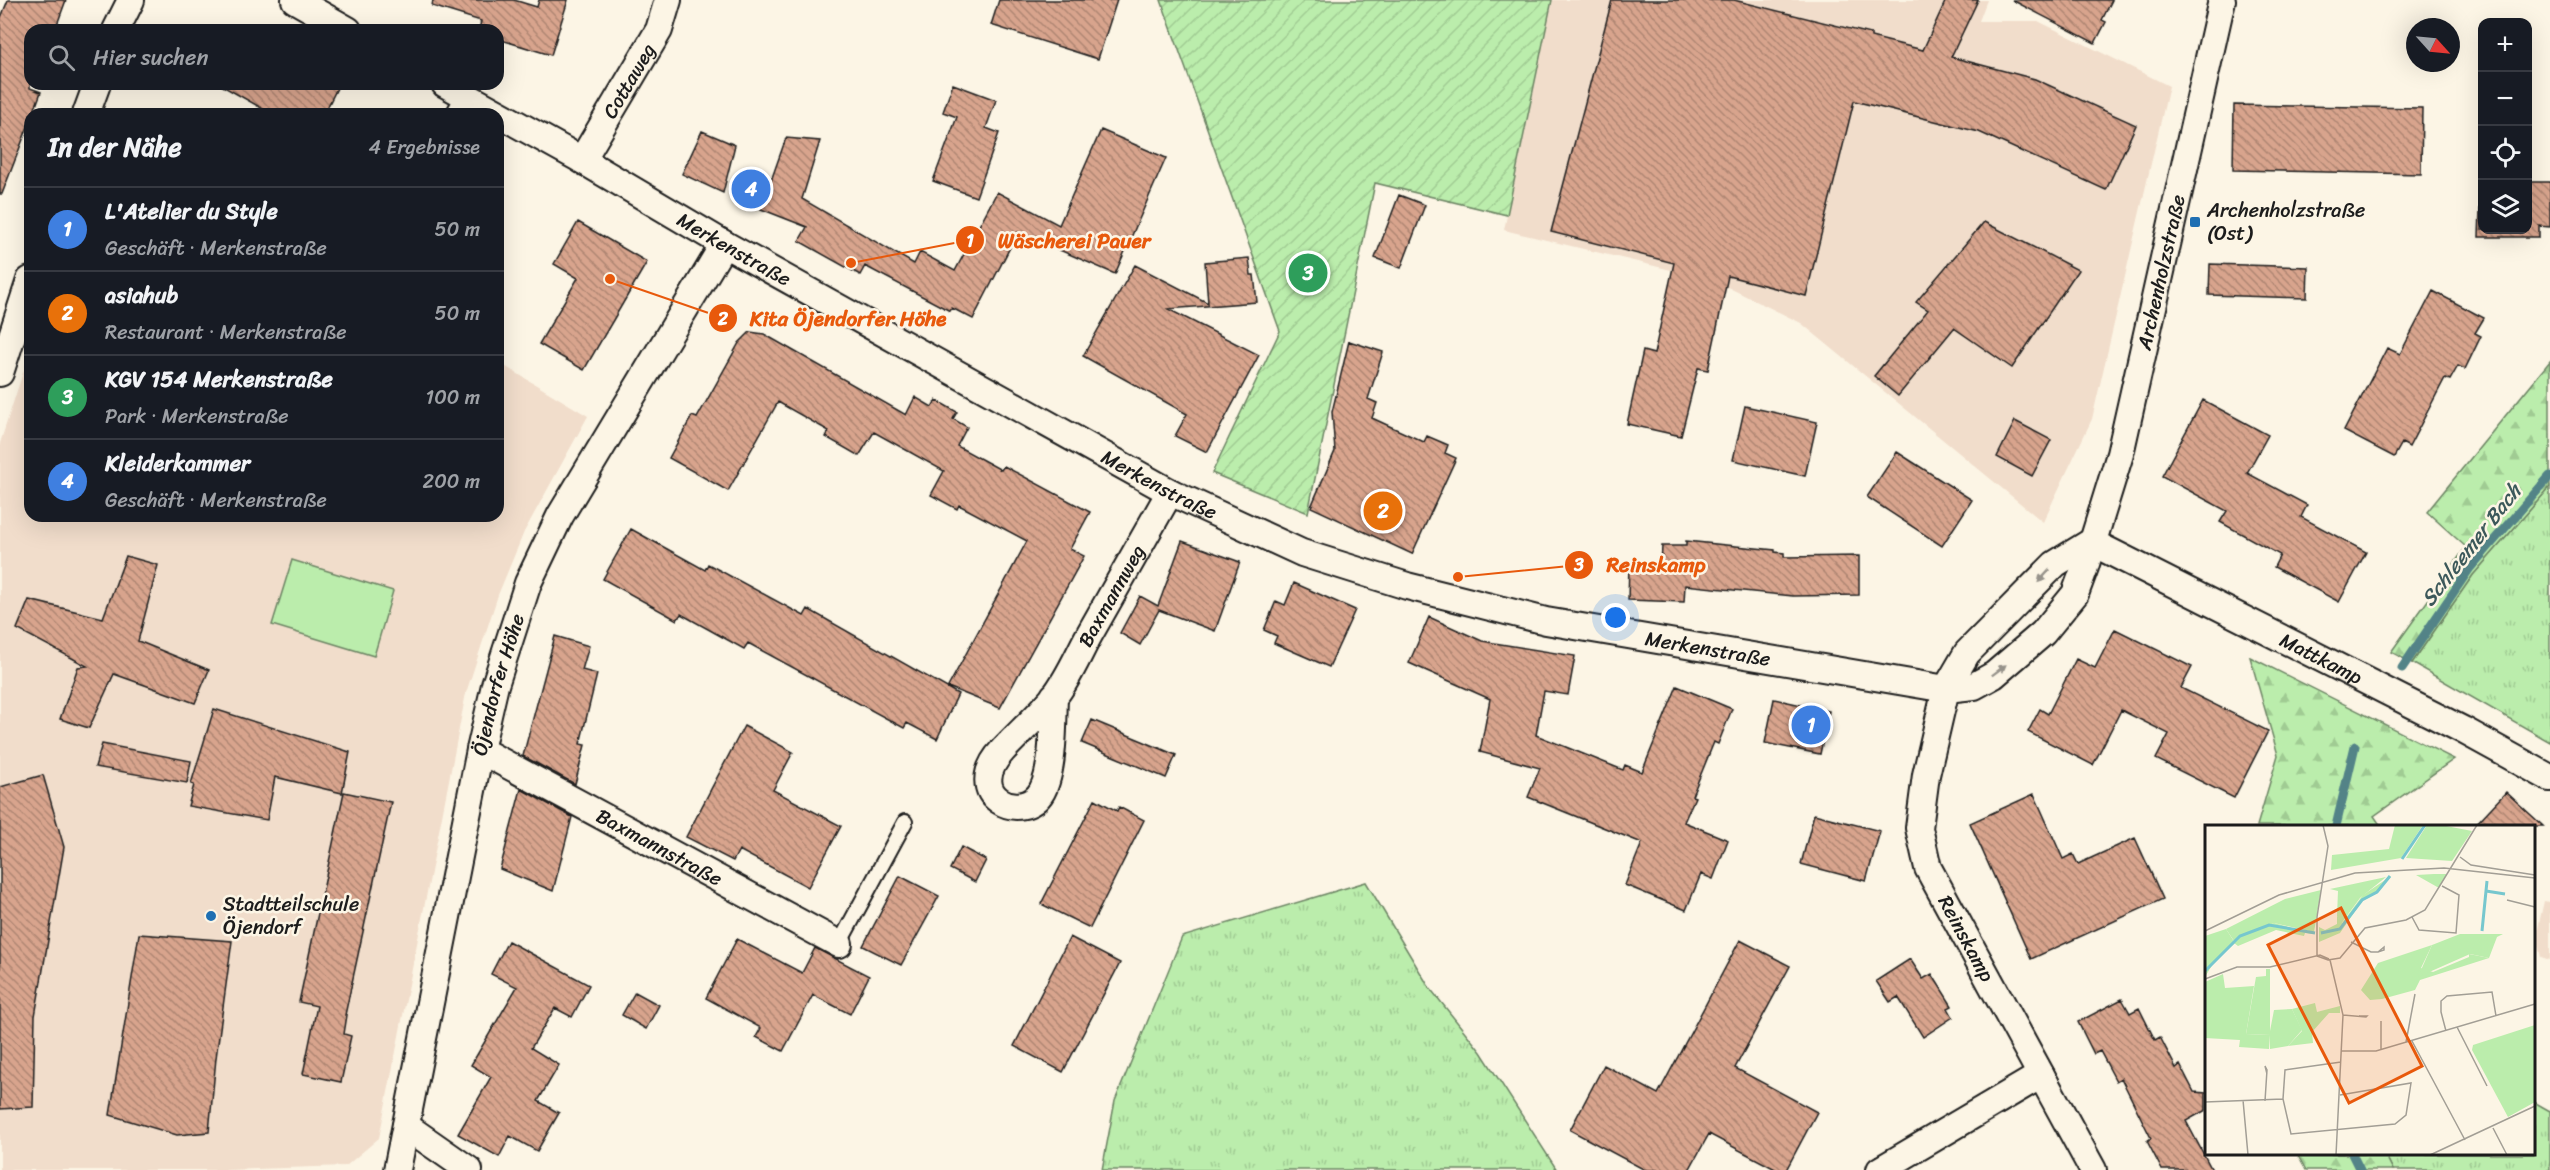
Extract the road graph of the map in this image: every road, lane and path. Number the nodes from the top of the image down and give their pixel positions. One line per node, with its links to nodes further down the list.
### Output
1 (131, 0): 5 (street)
2 (295, 0): 6 (street)
3 (668, 0): 12 (street, Cottaweg)
4 (2222, 0): 17 (street, Archenholzstraße)
5 (119, 24)
6 (337, 24)
7 (95, 90): 9 (street)
8 (454, 97): 10 (street, Merkenstraße)
9 (88, 108)
10 (476, 108)
11 (504, 122): 12 (street, Merkenstraße)
12 (582, 160): 13 (street, Merkenstraße)
13 (724, 244): 16 (street, Merkenstraße); 20 (street, Öjendorfer Höhe)
14 (24, 299): 15 (street)
15 (0, 373)
16 (1170, 492): 18 (street, Merkenstraße); 19 (street, Baxmannweg)
17 (2091, 542): 18 (street, one-way to 18); 18 (street, Archenholzstraße, one-way to 17); 21 (street, Mattkamp)
18 (1946, 689): 24 (street, Reinskamp)
19 (1054, 696)
20 (480, 750): 23 (street, Baxmannstraße); 25 (street, Öjendorfer Höhe)
21 (2550, 778)
22 (905, 822): 23 (lane)
23 (839, 944)
24 (2041, 1075): 28 (street); 29 (street, Reinskamp)
25 (406, 1126): 26 (street, Öjendorfer Höhe); 27 (street)
26 (397, 1170)
27 (469, 1170)
28 (1880, 1170)
29 (2093, 1170)

